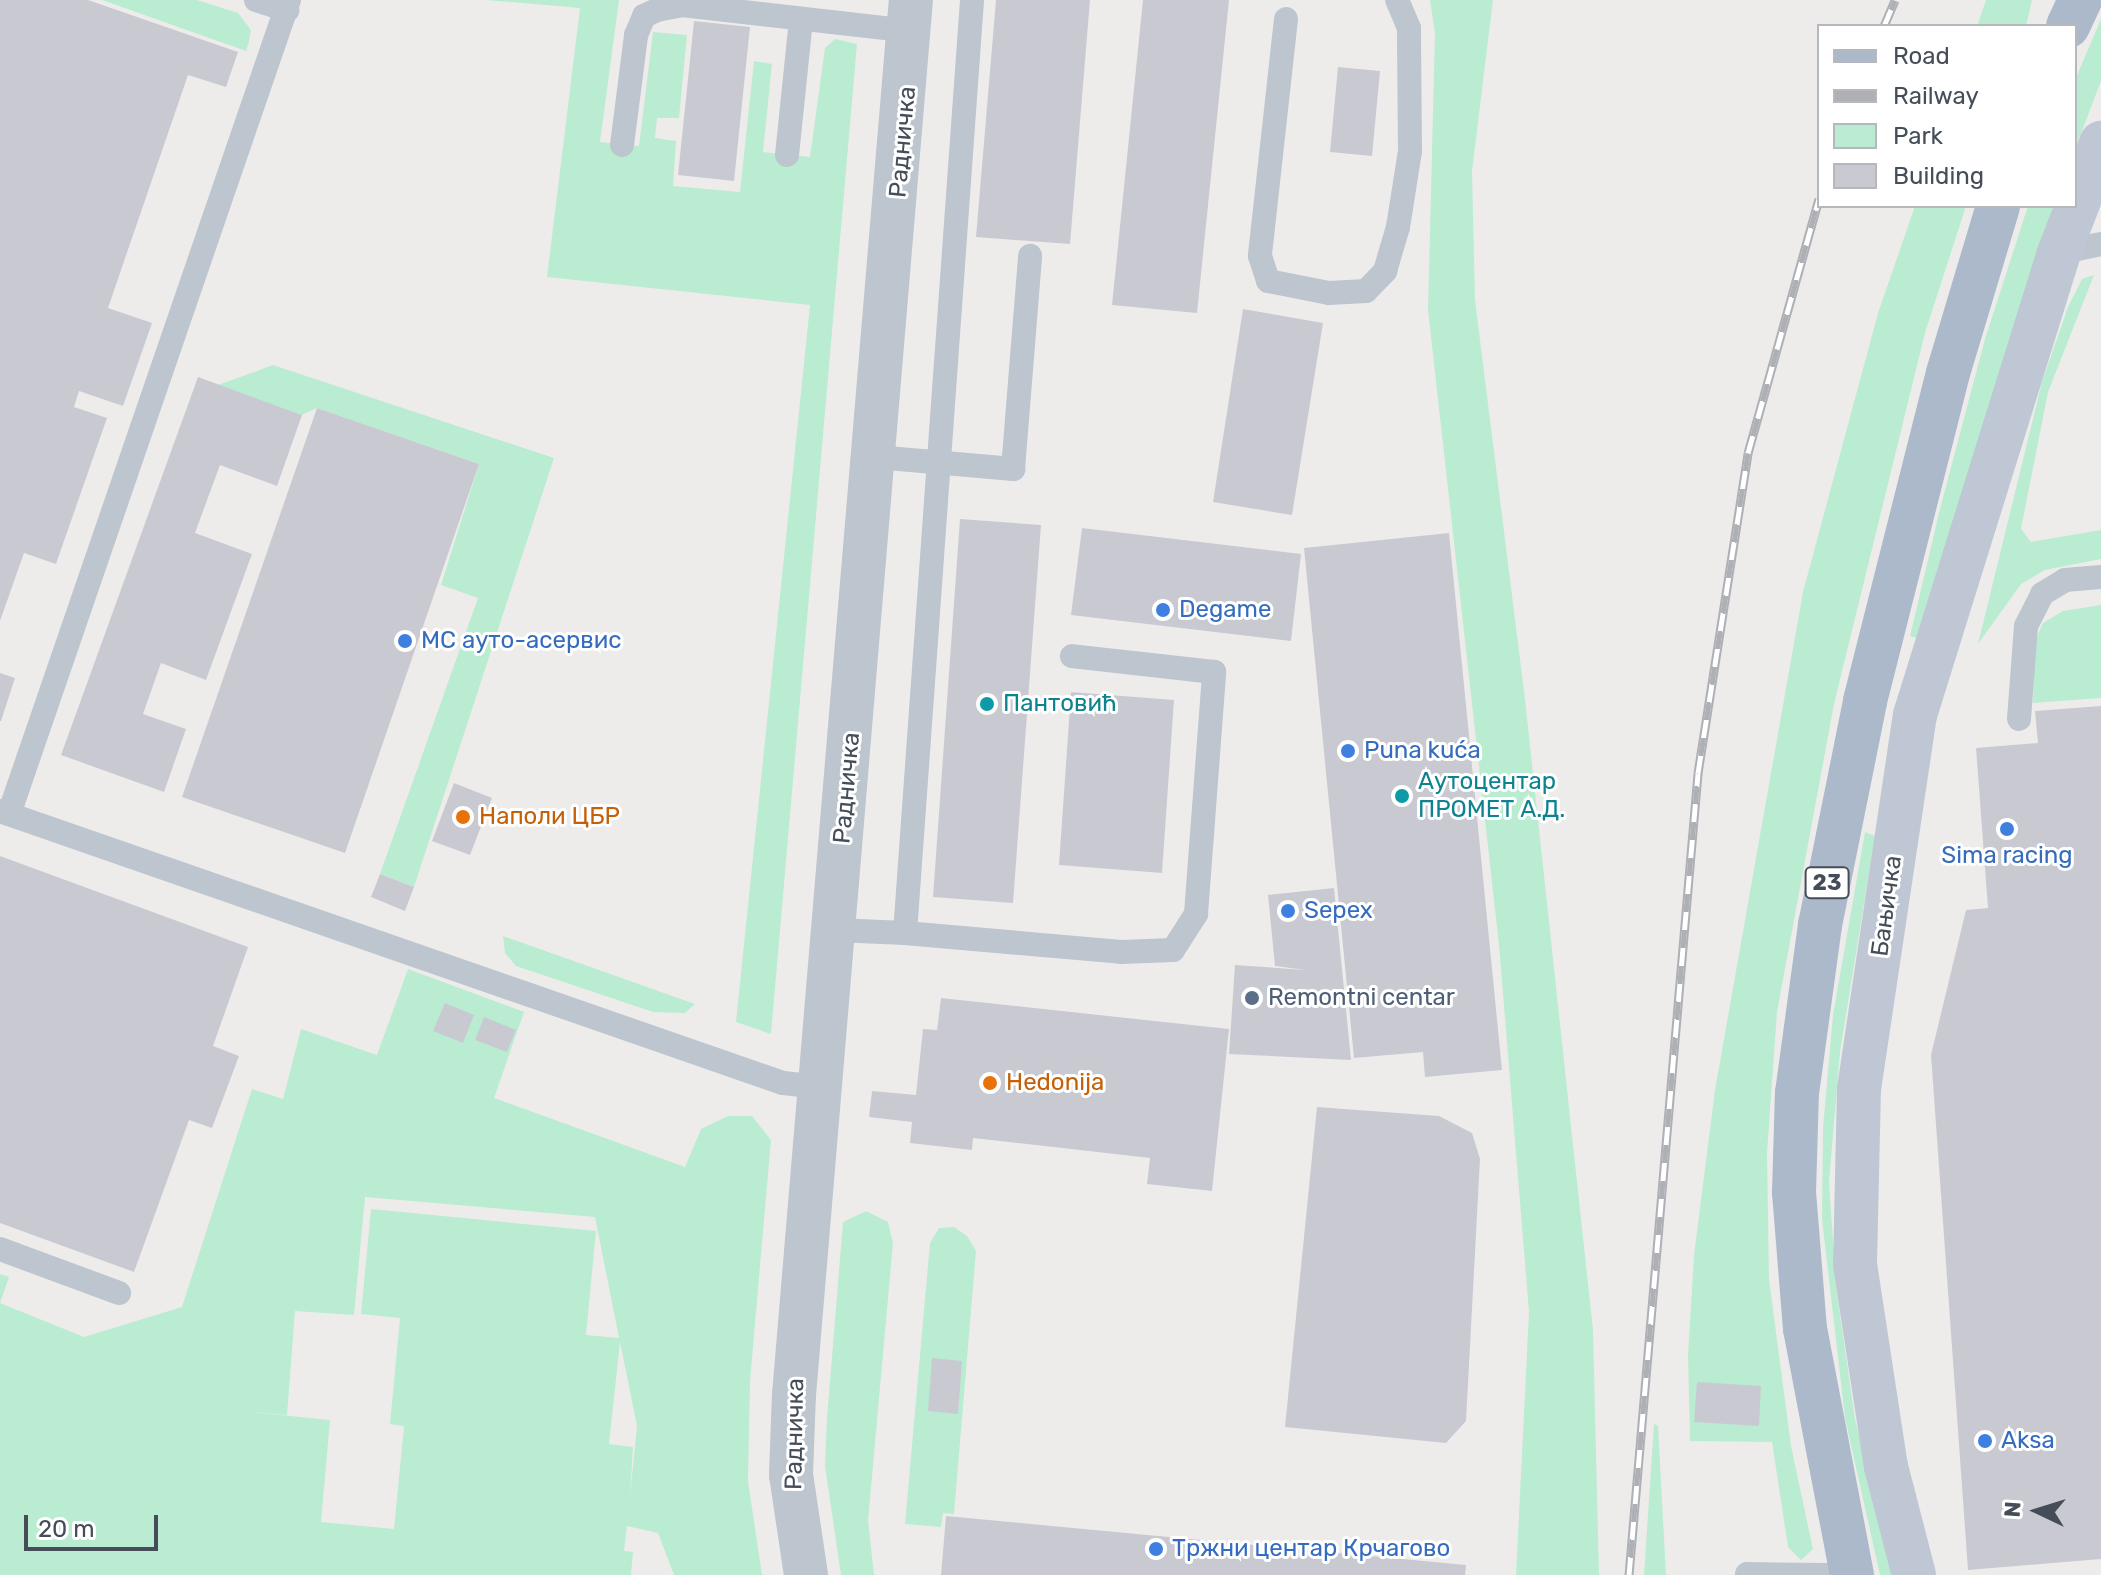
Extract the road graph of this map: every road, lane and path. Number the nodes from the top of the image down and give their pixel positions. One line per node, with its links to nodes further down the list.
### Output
1 (256, 0): 5 (lane)
2 (972, 0): 17 (lane)
3 (1397, 0): 7 (lane)
4 (2080, 0): 9 (main road)
5 (288, 5): 21 (lane)
6 (911, 16): 8 (lane); 16 (street, Радничка)
7 (1286, 19)
8 (801, 20): 11 (lane); 12 (lane)
9 (2069, 24)
10 (2101, 143): 14 (street, Бањичка)
11 (622, 145)
12 (787, 155)
13 (1997, 208): 30 (main road, 23)
14 (2083, 238): 31 (street, Бањичка)
15 (1030, 256): 17 (lane)
16 (876, 457): 17 (lane); 22 (street, Радничка)
17 (940, 463): 23 (lane)
18 (2101, 577): 20 (lane)
19 (1072, 656): 23 (lane)
20 (2019, 719)
21 (5, 813): 24 (lane)
22 (835, 930): 23 (lane); 24 (street, Радничка)
23 (905, 933)
24 (821, 1087): 28 (street, Радничка)
25 (0, 1249): 26 (lane)
26 (119, 1293)
27 (1747, 1574): 29 (lane)
28 (806, 1575)
29 (1828, 1575)
30 (1852, 1575)
31 (1914, 1575)

